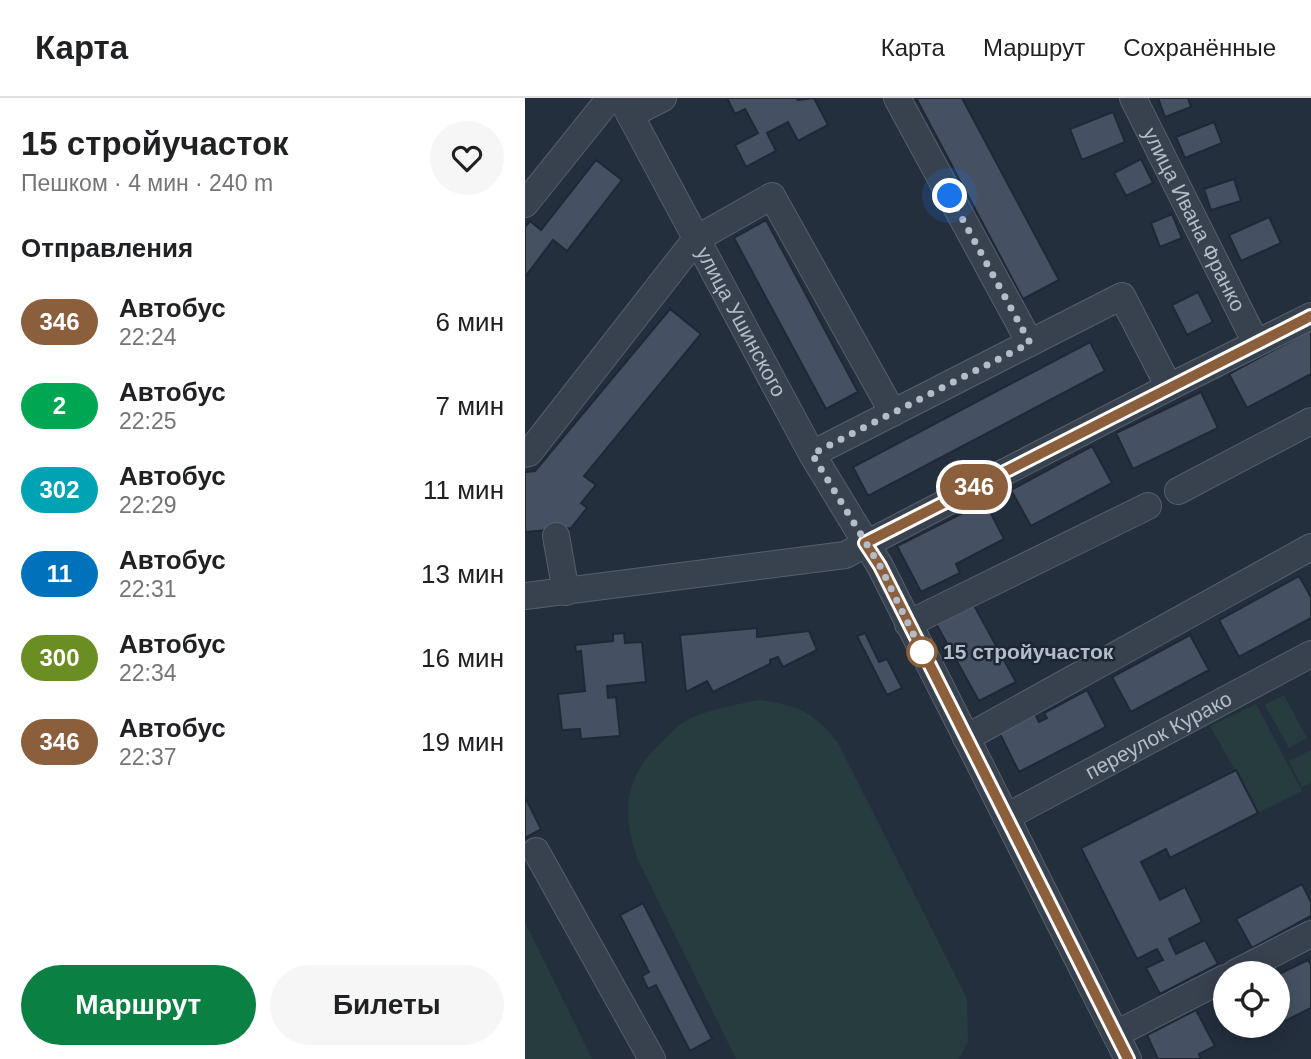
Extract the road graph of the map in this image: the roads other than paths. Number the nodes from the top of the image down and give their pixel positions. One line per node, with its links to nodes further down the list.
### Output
1 (610, 98): 6 (street)
2 (663, 98): 5 (street)
3 (897, 98): 10 (street)
4 (1133, 98): 9 (street, улица Ивана Франко)
5 (625, 107): 7 (street, улица Ушинского)
6 (525, 204)
7 (697, 239): 12 (street); 14 (street); 15 (street, улица Ушинского)
8 (1311, 316): 9 (street)
9 (1256, 342): 11 (street)
10 (1030, 343): 11 (street); 12 (street)
11 (1169, 387): 19 (street)
12 (893, 413): 15 (street)
13 (1311, 421): 16 (street)
14 (525, 454)
15 (812, 454): 19 (street, улица Ушинского)
16 (1178, 491)
17 (1148, 506): 23 (street)
18 (557, 536): 21 (street)
19 (865, 543): 21 (street); 23 (street, улица Ушинского)
20 (1311, 547): 25 (street)
21 (566, 592): 22 (street)
22 (525, 596)
23 (908, 624): 25 (street, улица Ушинского)
24 (1311, 654): 26 (street, переулок Курако)
25 (966, 738): 26 (street, улица Ушинского)
26 (1006, 817): 31 (street, улица Ушинского)
27 (536, 851): 32 (street)
28 (1311, 934): 29 (street)
29 (1258, 961)
30 (1213, 984): 31 (street)
31 (1116, 1034): 33 (street, улица Ушинского)
32 (652, 1059)
33 (1128, 1059)

